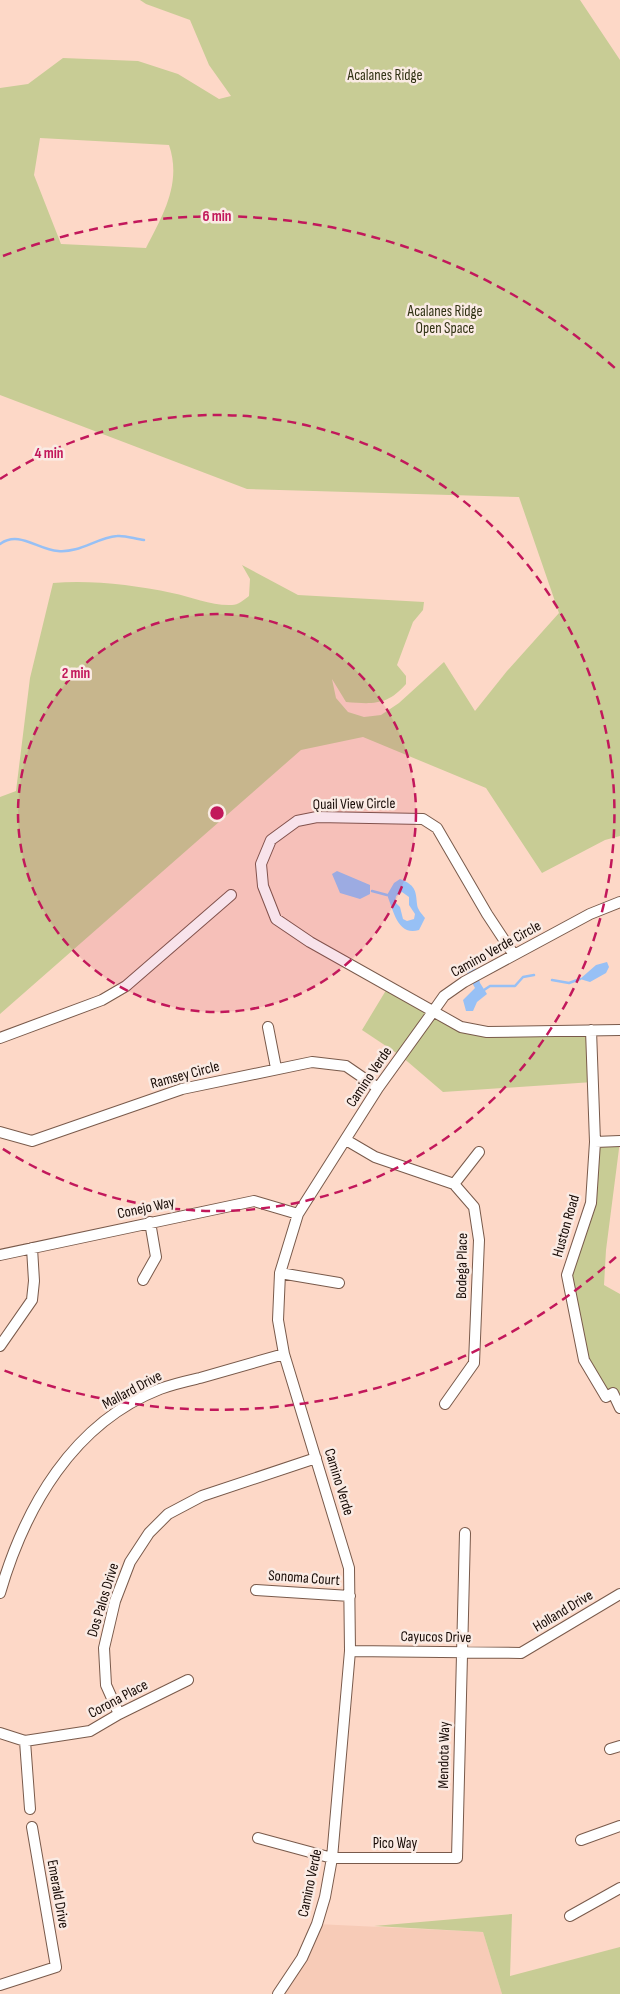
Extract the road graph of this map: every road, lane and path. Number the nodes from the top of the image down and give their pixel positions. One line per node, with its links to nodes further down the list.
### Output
1 (231, 895): 8 (street)
2 (620, 902): 3 (street, Camino Verde Circle)
3 (514, 955): 4 (street, Camino Verde Circle); 4 (street, Quail View Circle)
4 (432, 1012): 6 (street); 10 (street, Camino Verde)
5 (268, 1027): 9 (street)
6 (591, 1030): 7 (street); 14 (street, Huston Road)
7 (620, 1030)
8 (0, 1038)
9 (276, 1068): 10 (street, Ramsey Circle); 11 (street, Ramsey Circle)
10 (378, 1088): 12 (street, Camino Verde)
11 (0, 1132)
12 (346, 1140): 16 (street); 17 (street, Camino Verde)
13 (620, 1141): 14 (street)
14 (595, 1142): 27 (street, Huston Road)
15 (479, 1152): 16 (street)
16 (454, 1184): 26 (street, Bodega Place)
17 (298, 1214): 18 (street, Conejo Way); 21 (street, Camino Verde)
18 (150, 1222): 19 (street, Conejo Way); 22 (street)
19 (32, 1248): 20 (street, Conejo Way); 24 (street)
20 (0, 1255)
21 (280, 1273): 23 (street); 25 (street, Camino Verde)
22 (142, 1280)
23 (338, 1283)
24 (0, 1346)
25 (284, 1354): 28 (street, Camino Verde); 30 (street, Mallard Drive)
26 (445, 1404)
27 (620, 1408)
28 (316, 1458): 34 (street, Camino Verde); 39 (street, Dos Palos Drive)
29 (465, 1533): 36 (street, Mendota Way)
30 (2, 1579): 32 (street, Mallard Drive)
31 (256, 1590): 34 (street, Sonoma Court)
32 (0, 1593)
33 (620, 1594): 37 (street, Holland Drive)
34 (350, 1596): 35 (street, Camino Verde)
35 (350, 1651): 36 (street, Cayucos Drive); 47 (street, Camino Verde)
36 (461, 1653): 37 (street, Cayucos Drive); 48 (street, Mendota Way)
37 (521, 1653)
38 (188, 1680): 39 (street, Corona Place)
39 (119, 1714): 41 (street, Corona Place)
40 (0, 1733): 41 (street, Corona Place)
41 (24, 1741): 42 (street)
42 (30, 1809)
43 (32, 1826): 51 (street, Emerald Drive)
44 (620, 1826): 46 (street)
45 (258, 1838): 47 (street, Pico Way)
46 (581, 1840)
47 (332, 1858): 48 (street, Pico Way); 52 (street, Camino Verde)
48 (457, 1858)
49 (620, 1888): 50 (street)
50 (570, 1916)
51 (0, 1986)
52 (278, 1994)

